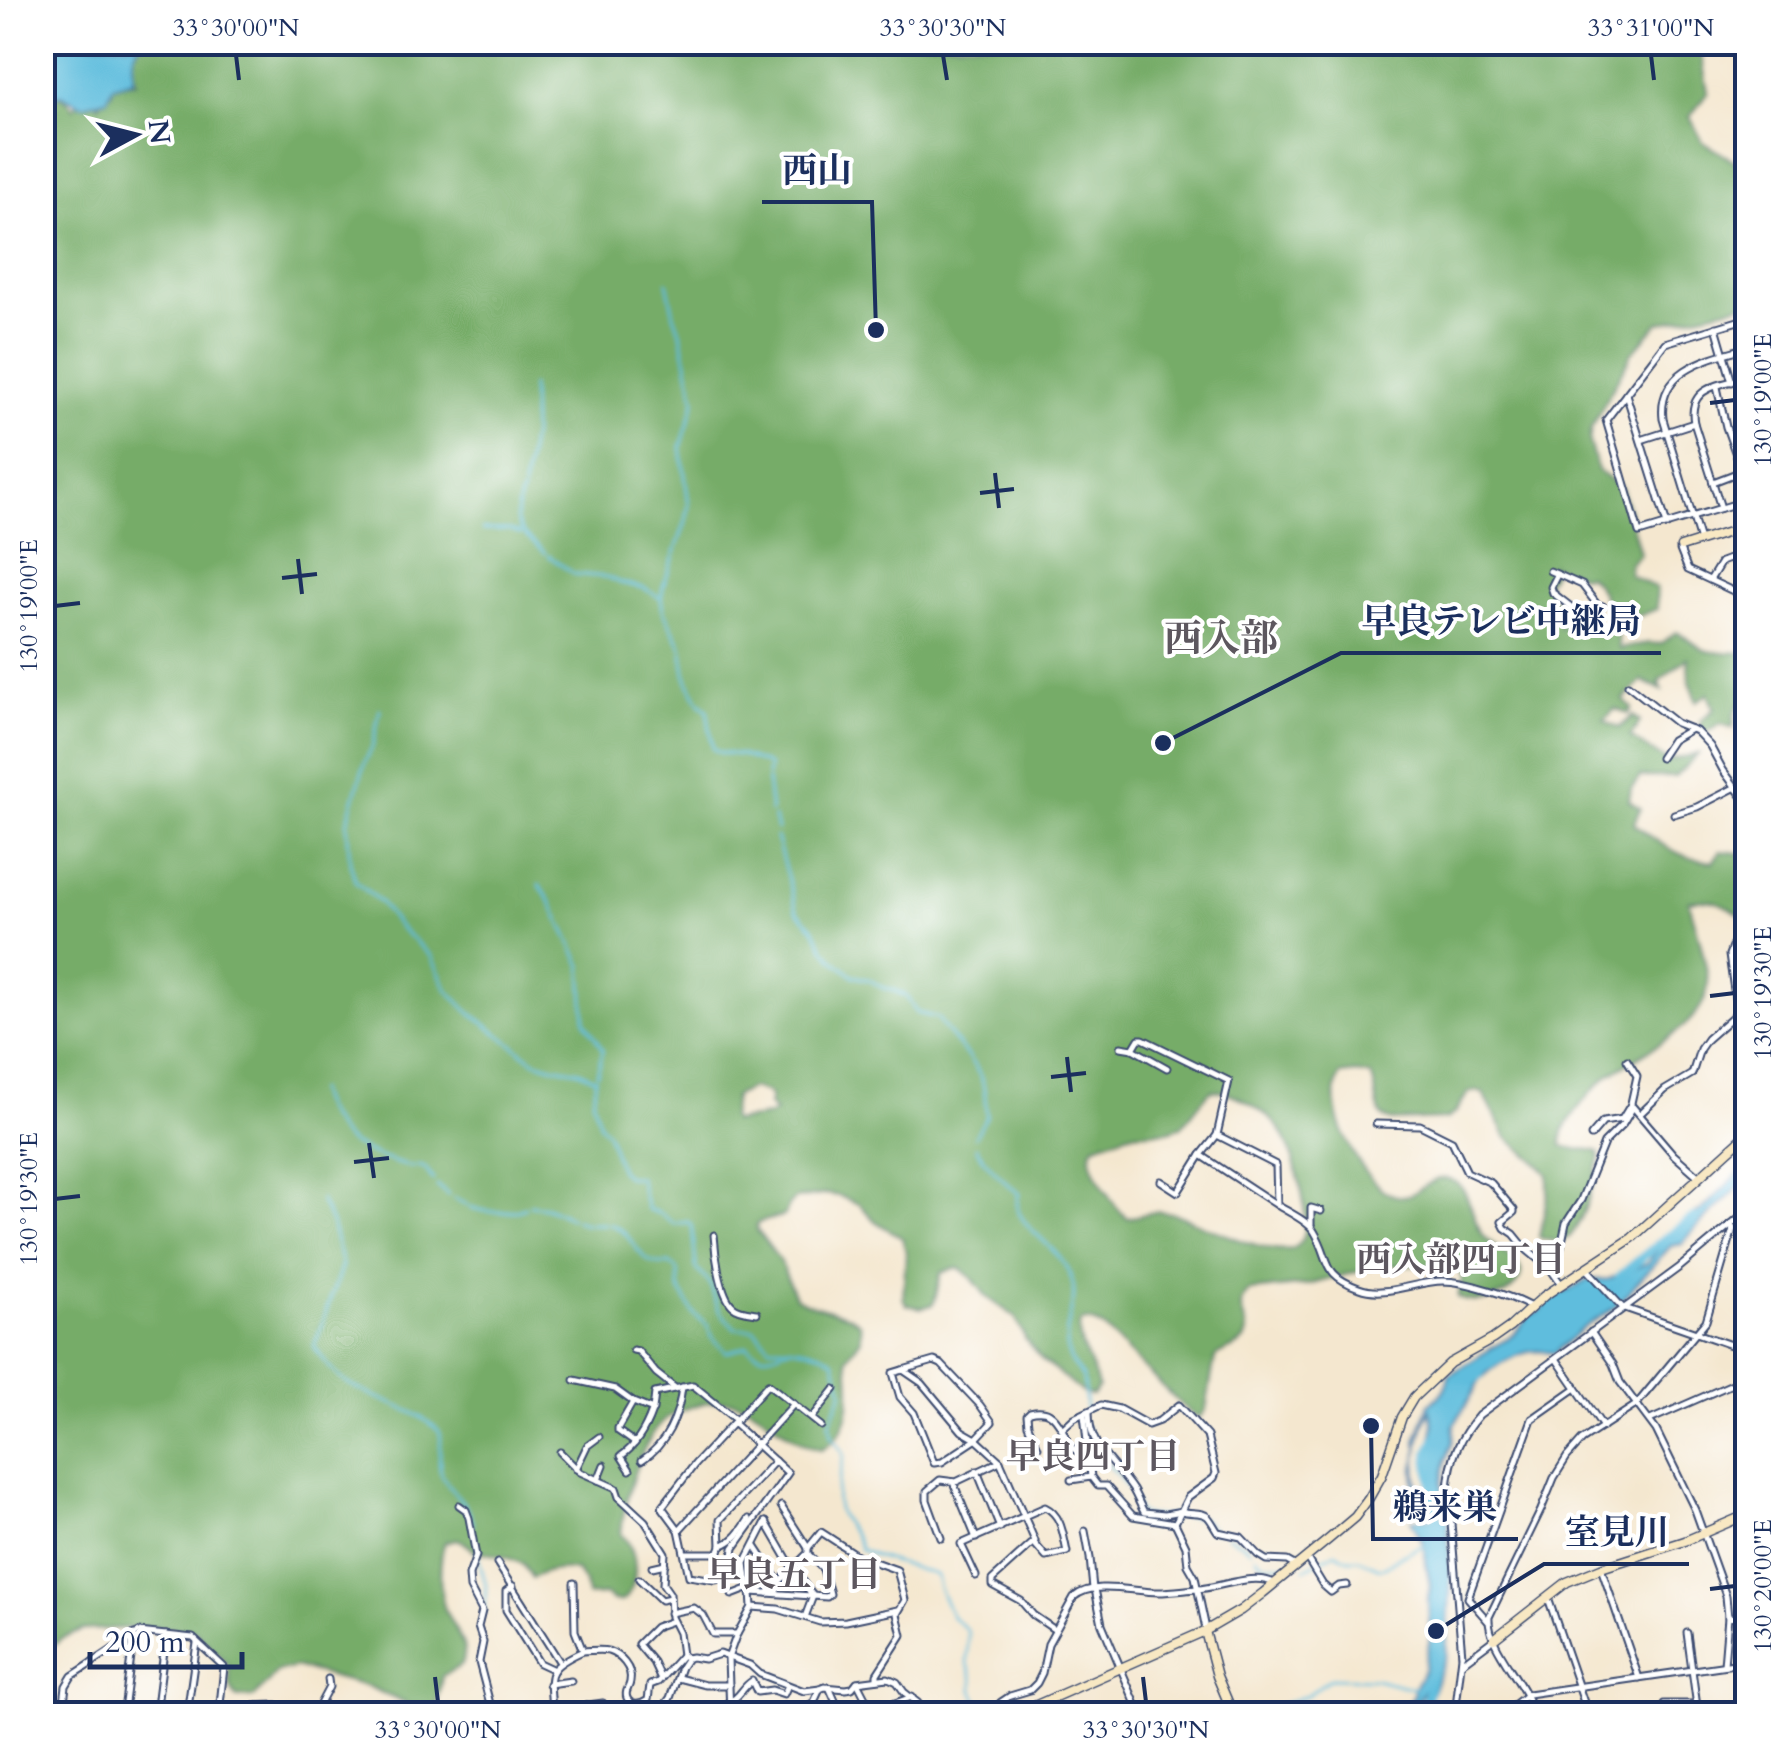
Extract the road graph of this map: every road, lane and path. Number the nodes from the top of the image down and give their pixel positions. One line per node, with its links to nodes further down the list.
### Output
1 (1748, 86): 2 (main road)
2 (1748, 129)
3 (1748, 318): 4 (street)
4 (1716, 327): 6 (street); 11 (street)
5 (1748, 347): 6 (street)
6 (1724, 354): 8 (street); 13 (street)
7 (1746, 378): 8 (street); 10 (street)
8 (1732, 382): 9 (street)
9 (1717, 387): 12 (street); 15 (street)
10 (1748, 389)
11 (1626, 393): 14 (street); 19 (street)
12 (1694, 424): 13 (street); 15 (street)
13 (1666, 432): 14 (street); 18 (street)
14 (1640, 440): 19 (street)
15 (1713, 482): 17 (street)
16 (1748, 500): 17 (street)
17 (1721, 508): 18 (street)
18 (1692, 517): 19 (street); 21 (street)
19 (1666, 525)
20 (1748, 526): 21 (main road)
21 (1700, 541): 22 (main road)
22 (1682, 547): 26 (street)
23 (1746, 553): 24 (street); 26 (street)
24 (1748, 562)
25 (1554, 574): 25 (street)
26 (1710, 580): 27 (street)
27 (1748, 598)
28 (1628, 685): 29 (street)
29 (1691, 730): 30 (street); 32 (street)
30 (1660, 758)
31 (1748, 786): 32 (street)
32 (1736, 788): 33 (street); 34 (street)
33 (1748, 804)
34 (1674, 814)
35 (1745, 914): 37 (street)
36 (1748, 946): 37 (street)
37 (1733, 947): 39 (street)
38 (1748, 1003): 39 (street)
39 (1739, 1008): 45 (street)
40 (1121, 1046): 41 (street)
41 (1134, 1049): 43 (street); 48 (street)
42 (1627, 1060): 44 (street)
43 (1167, 1068)
44 (1632, 1105): 45 (street); 49 (street); 60 (street)
45 (1640, 1114): 51 (street)
46 (1376, 1124): 60 (street)
47 (1748, 1133): 51 (main road)
48 (1217, 1134): 50 (street); 53 (street)
49 (1590, 1136)
50 (1201, 1156): 52 (street); 53 (street)
51 (1700, 1179): 59 (main road)
52 (1161, 1182)
53 (1277, 1205): 57 (street)
54 (1748, 1210): 56 (street)
55 (1321, 1211): 57 (street)
56 (1731, 1224): 63 (street); 66 (street)
57 (1311, 1226): 62 (street)
58 (714, 1235): 64 (street)
59 (1589, 1270): 61 (main road); 63 (street)
60 (1553, 1272): 61 (street)
61 (1561, 1284): 62 (main road)
62 (1531, 1307): 124 (main road)
63 (1624, 1308): 65 (street); 66 (street)
64 (757, 1313)
65 (1591, 1332): 69 (street); 78 (street)
66 (1696, 1334): 68 (street); 78 (street)
67 (633, 1350): 73 (street)
68 (1748, 1351)
69 (1556, 1360): 74 (street); 168 (street)
70 (903, 1370): 88 (street); 88 (street); 88 (street)
71 (1748, 1377): 82 (street)
72 (574, 1380): 76 (street)
73 (678, 1388): 79 (street); 83 (street); 93 (street)
74 (1576, 1388): 85 (street); 154 (street)
75 (835, 1389): 81 (street)
76 (634, 1402): 79 (street); 89 (street)
77 (794, 1404): 81 (street); 83 (street); 90 (street)
78 (1636, 1404): 82 (street); 85 (street)
79 (653, 1410): 89 (street)
80 (1087, 1414): 86 (street); 97 (street); 107 (street); 107 (street)
81 (812, 1418): 84 (street)
82 (1650, 1420): 115 (street)
83 (735, 1422): 90 (street); 113 (street)
84 (821, 1426)
85 (1602, 1427): 154 (street)
86 (1062, 1428): 91 (street); 97 (street)
87 (599, 1437): 98 (street)
88 (976, 1439): 95 (street)
89 (635, 1443): 99 (street)
90 (757, 1445): 94 (street); 113 (street)
91 (1038, 1447)
92 (560, 1452): 98 (street)
93 (642, 1460)
94 (775, 1461): 119 (street); 131 (street)
95 (1000, 1461): 100 (street); 109 (street)
96 (604, 1465): 102 (street)
97 (1091, 1467): 101 (street)
98 (576, 1469): 102 (street)
99 (630, 1470)
100 (977, 1471): 104 (street); 112 (street)
101 (1091, 1477): 103 (street); 111 (street)
102 (598, 1480): 125 (street)
103 (1071, 1480)
104 (953, 1482): 116 (street); 117 (street)
105 (459, 1505): 194 (street)
106 (780, 1506): 121 (street)
107 (1182, 1510): 111 (street); 126 (street)
108 (1748, 1514): 115 (main road)
109 (1024, 1517): 112 (street); 118 (street); 118 (street)
110 (749, 1519): 119 (street)
111 (1175, 1522): 140 (street)
112 (1000, 1528): 117 (street)
113 (679, 1530): 122 (street)
114 (1085, 1532): 139 (street)
115 (1703, 1534): 129 (main road); 151 (street)
116 (941, 1538)
117 (976, 1538): 130 (street)
118 (1034, 1543): 155 (street)
119 (721, 1546): 122 (street)
120 (754, 1546): 128 (street); 133 (street); 134 (street)
121 (808, 1550): 128 (street); 144 (street); 148 (street)
122 (685, 1553): 131 (street)
123 (498, 1563): 138 (street)
124 (1310, 1563): 126 (main road); 137 (street)
125 (665, 1564): 127 (street); 146 (street)
126 (1296, 1566): 136 (main road)
127 (652, 1567)
128 (792, 1567): 134 (street); 144 (street)
129 (1601, 1568): 145 (main road); 175 (street)
130 (976, 1576)
131 (730, 1577): 133 (street)
132 (640, 1579): 146 (street)
133 (747, 1579): 141 (street)
134 (778, 1581): 142 (street)
135 (574, 1583): 163 (street)
136 (1274, 1584): 140 (street); 156 (main road)
137 (1347, 1585)
138 (513, 1586): 166 (street); 171 (street)
139 (1094, 1589): 140 (street); 155 (street); 170 (street)
140 (1198, 1589): 156 (street)
141 (750, 1590): 142 (street); 143 (street); 147 (street)
142 (768, 1593): 144 (street)
143 (732, 1595)
144 (813, 1596): 150 (street)
145 (1548, 1596): 161 (main road); 183 (street)
146 (670, 1598): 149 (street)
147 (752, 1607): 150 (street); 159 (street)
148 (898, 1610): 150 (street); 176 (street)
149 (670, 1612): 153 (street); 159 (street)
150 (805, 1617)
151 (1728, 1618): 152 (street); 169 (street)
152 (1748, 1618)
153 (672, 1621): 164 (street); 173 (street)
154 (1488, 1621): 161 (street)
155 (1055, 1630): 211 (street)
156 (1206, 1631): 170 (main road); 214 (main road)
157 (1687, 1633): 172 (street)
158 (134, 1634): 160 (street); 188 (street); 192 (street)
159 (737, 1634): 165 (street)
160 (166, 1635): 162 (street); 197 (street)
161 (1494, 1639): 168 (street); 186 (street)
162 (198, 1642): 198 (street); 199 (street)
163 (582, 1650): 166 (street); 173 (street)
164 (684, 1657): 165 (street); 173 (street); 174 (street)
165 (728, 1658): 181 (street); 182 (street)
166 (559, 1661): 171 (street)
167 (1748, 1662): 169 (street)
168 (1462, 1663): 215 (street)
169 (1724, 1666): 172 (street)
170 (1120, 1669): 193 (main road); 213 (street)
171 (554, 1670): 180 (street)
172 (1692, 1670): 175 (street); 190 (street)
173 (660, 1678)
174 (677, 1678): 181 (street); 205 (street)
175 (1638, 1678): 183 (street)
176 (877, 1679): 179 (street); 187 (street)
177 (328, 1680): 202 (street)
178 (571, 1681): 180 (street)
179 (857, 1682): 184 (street); 195 (street)
180 (549, 1684): 203 (street)
181 (729, 1685): 189 (street)
182 (788, 1685): 185 (street); 189 (street)
183 (1580, 1686): 186 (street); 218 (street)
184 (829, 1687): 185 (street); 208 (street)
185 (820, 1689): 207 (street)
186 (1526, 1695): 216 (street); 217 (street)
187 (912, 1697): 195 (street); 210 (street)
188 (64, 1702): 192 (street); 196 (street)
189 (729, 1702): 206 (street)
190 (1697, 1704): 219 (street); 220 (street)
191 (588, 1705): 204 (street)
192 (124, 1711): 197 (street)
193 (1030, 1712): 212 (main road)
194 (499, 1713)
195 (873, 1713): 209 (street)
196 (48, 1714)
197 (152, 1714)
198 (187, 1714)
199 (218, 1714)
200 (243, 1714): 201 (street)
201 (284, 1714)
202 (328, 1714)
203 (552, 1714)
204 (608, 1714)
205 (658, 1714)
206 (730, 1714)
207 (795, 1714)
208 (841, 1714)
209 (864, 1714)
210 (915, 1714)
211 (991, 1714)
212 (1016, 1714)
213 (1140, 1714)
214 (1233, 1714)
215 (1455, 1714)
216 (1502, 1714)
217 (1534, 1714)
218 (1588, 1714)
219 (1664, 1714)
220 (1698, 1714)

